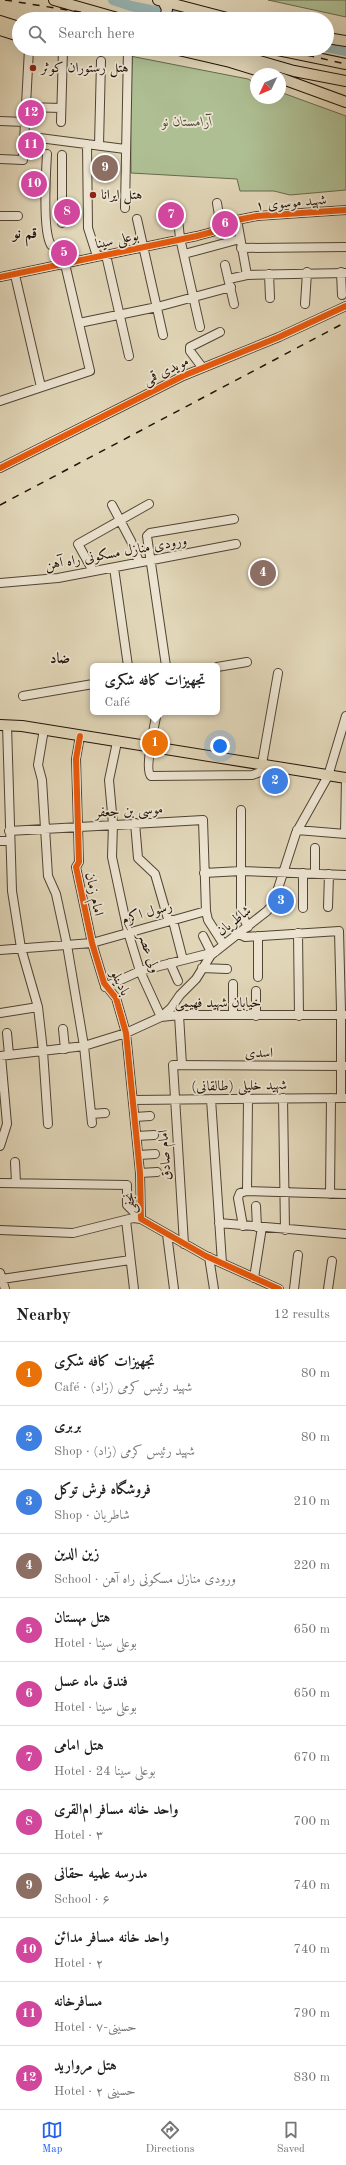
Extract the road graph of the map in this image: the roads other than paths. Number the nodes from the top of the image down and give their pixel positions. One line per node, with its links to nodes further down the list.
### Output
1 (54, 0): 3 (main road)
2 (168, 9): 4 (main road)
3 (96, 12)
4 (187, 12)
5 (0, 21): 6 (main road)
6 (12, 25)
7 (0, 30): 8 (main road)
8 (12, 34)
9 (334, 39): 10 (main road)
10 (346, 41)
11 (29, 56): 25 (street)
12 (63, 56): 26 (street)
13 (128, 56): 33 (street)
14 (204, 56): 19 (main road)
15 (237, 56): 20 (main road)
16 (307, 56): 18 (main road)
17 (101, 61): 32 (street)
18 (346, 64)
19 (250, 68)
20 (294, 71): 22 (main road); 23 (main road)
21 (286, 80): 24 (main road)
22 (346, 81)
23 (346, 87)
24 (346, 102)
25 (26, 107): 26 (street); 28 (street)
26 (61, 108): 29 (street)
27 (0, 121): 28 (street)
28 (25, 122): 30 (street)
29 (61, 122)
30 (24, 136): 31 (street); 36 (street)
31 (87, 144): 32 (street); 55 (street)
32 (99, 146): 33 (street)
33 (125, 149): 38 (street)
34 (47, 154): 49 (street)
35 (62, 155): 45 (street)
36 (0, 159)
37 (217, 203): 46 (street)
38 (125, 208)
39 (177, 210): 47 (street)
40 (346, 210): 44 (street, شهید موسوی ۱)
41 (0, 216): 42 (street)
42 (18, 216)
43 (137, 219): 50 (street)
44 (238, 220): 46 (street, بوعلی سینا); 48 (street)
45 (62, 223)
46 (221, 228): 47 (street, بوعلی سینا)
47 (180, 238): 50 (street, بوعلی سینا); 53 (street)
48 (240, 239): 52 (street); 53 (street)
49 (51, 245)
50 (143, 247): 54 (street, بوعلی سینا); 71 (street)
51 (346, 247): 52 (street)
52 (241, 248): 62 (street)
53 (184, 254): 66 (street)
54 (106, 255): 55 (street, بوعلی سینا); 72 (street)
55 (97, 256): 56 (street, بوعلی سینا)
56 (64, 264): 61 (street, بوعلی سینا); 73 (street)
57 (225, 265): 64 (street)
58 (307, 272): 59 (street); 60 (street); 69 (street)
59 (344, 272): 65 (street)
60 (269, 274): 62 (street); 67 (street)
61 (15, 275): 63 (street, بوعلی سینا); 79 (street)
62 (248, 275): 64 (street)
63 (0, 277)
64 (230, 283): 66 (street); 68 (street)
65 (342, 295)
66 (192, 297): 71 (street); 74 (street)
67 (270, 298)
68 (234, 304)
69 (305, 304)
70 (346, 306): 78 (street, مویدی قمی)
71 (157, 307): 72 (street); 76 (street)
72 (118, 314): 73 (street); 77 (street)
73 (79, 323): 79 (street)
74 (200, 327)
75 (220, 332): 78 (street)
76 (163, 335)
77 (129, 356)
78 (202, 367): 81 (street, مویدی قمی)
79 (41, 387): 80 (street)
80 (0, 401)
81 (0, 468)
82 (148, 504): 85 (street)
83 (112, 505): 85 (street)
84 (234, 519): 87 (street)
85 (120, 520): 88 (street); 90 (street)
86 (236, 544): 87 (street, ورودی منازل مسکونی راه آهن)
87 (151, 560): 88 (street, ورودی منازل مسکونی راه آهن); 94 (street)
88 (139, 562): 89 (street, ورودی منازل مسکونی راه آهن)
89 (114, 568): 90 (street, ورودی منازل مسکونی راه آهن); 93 (street)
90 (93, 571): 91 (street, ورودی منازل مسکونی راه آهن)
91 (0, 584)
92 (247, 662): 95 (street)
93 (128, 663)
94 (166, 663)
95 (220, 666)
96 (278, 673): 106 (street)
97 (90, 685): 98 (street)
98 (23, 696)
99 (156, 715): 105 (street)
100 (346, 716): 107 (street, شاطریان)
101 (4, 725): 102 (main road); 115 (street)
102 (44, 729): 103 (main road); 113 (street)
103 (80, 736): 104 (main road); 112 (street, امام زمان)
104 (117, 742): 105 (main road); 111 (street, ولی عصر)
105 (151, 746): 106 (main road); 106 (street)
106 (263, 764): 107 (main road)
107 (328, 776): 108 (main road); 114 (street, شاطریان)
108 (346, 778): 116 (street)
109 (241, 810): 120 (street)
110 (135, 823): 111 (street, موسی بن جعفر); 122 (street, موسی بن جعفر); 130 (street)
111 (113, 824): 112 (street, موسی بن جعفر); 132 (street, ولی عصر)
112 (78, 826): 113 (street, موسی بن جعفر); 137 (street, امام زمان)
113 (44, 828): 115 (street, موسی بن جعفر); 138 (street)
114 (297, 830): 116 (street); 121 (street, شاطریان)
115 (9, 831): 118 (street)
116 (345, 834)
117 (0, 841): 118 (street)
118 (10, 841): 140 (street)
119 (315, 848): 124 (street)
120 (241, 871): 121 (street); 122 (street); 131 (street)
121 (284, 872): 123 (street); 131 (street, شاطریان)
122 (204, 873): 129 (street)
123 (303, 873): 124 (street); 128 (street)
124 (315, 874): 125 (street)
125 (329, 874): 126 (street); 127 (street)
126 (346, 875)
127 (328, 907)
128 (303, 908)
129 (206, 911): 130 (street, رسول اکرم); 139 (street)
130 (171, 920): 132 (street, رسول اکرم); 143 (street)
131 (248, 927): 133 (street, شاطریان)
132 (128, 932): 137 (street, رسول اکرم); 147 (street, ولی عصر)
133 (239, 934): 136 (street); 139 (street, شاطریان)
134 (298, 934): 136 (street); 148 (street); 160 (street)
135 (203, 936): 142 (street)
136 (258, 936): 149 (street)
137 (92, 943): 138 (street, رسول اکرم); 152 (street, بادینلو)
138 (67, 945): 140 (street, رسول اکرم); 165 (street)
139 (224, 945): 142 (street, شاطریان)
140 (21, 948): 141 (street, رسول اکرم); 154 (street)
141 (0, 950)
142 (214, 952): 143 (street); 145 (street, شاطریان)
143 (183, 960): 144 (street)
144 (170, 964): 147 (street); 150 (street)
145 (202, 968): 146 (street); 161 (street, شاطریان)
146 (227, 969)
147 (140, 971): 152 (street); 161 (street, ولی عصر)
148 (343, 974): 157 (street)
149 (258, 977)
150 (178, 981)
151 (233, 984): 158 (street)
152 (105, 987): 164 (street, بادینلو)
153 (256, 991): 159 (street)
154 (38, 1007): 155 (street); 167 (street)
155 (0, 1013)
156 (179, 1015): 158 (street, خیابان شهید فهیمی); 161 (street, خیابان شهید فهیمی); 170 (street)
157 (344, 1015): 160 (street, خیابان شهید فهیمی); 171 (street)
158 (233, 1016): 159 (street, خیابان شهید فهیمی)
159 (256, 1016): 160 (street, خیابان شهید فهیمی)
160 (299, 1016)
161 (161, 1017): 164 (street, خیابان شهید فهیمی)
162 (63, 1029): 166 (street)
163 (7, 1033): 168 (street)
164 (126, 1034): 165 (street, خیابان شهید فهیمی); 177 (street, نجفی)
165 (84, 1046): 166 (street, خیابان شهید فهیمی); 180 (street)
166 (65, 1049): 167 (street, خیابان شهید فهیمی)
167 (43, 1051): 168 (street, خیابان شهید فهیمی); 184 (street)
168 (4, 1055): 187 (street)
169 (173, 1065): 170 (street, اسدی); 178 (street, امام صادق)
170 (182, 1065): 171 (street, اسدی)
171 (344, 1066): 175 (street)
172 (248, 1098): 173 (street, شهید خلیلی (طالقانی)); 176 (street, شهید خلیلی (طالقانی)); 195 (street)
173 (283, 1098): 174 (street, شهید خلیلی (طالقانی)); 196 (street)
174 (331, 1098): 175 (street, شهید خلیلی (طالقانی)); 197 (street)
175 (344, 1098)
176 (210, 1099): 178 (street, شهید خلیلی (طالقانی)); 202 (street)
177 (133, 1100): 178 (street, شهید خلیلی (طالقانی)); 182 (street, نجفی)
178 (175, 1100): 209 (street, امام صادق)
179 (105, 1113): 180 (street)
180 (91, 1114): 183 (street)
181 (150, 1116): 182 (street)
182 (135, 1117): 186 (street, نجفی)
183 (92, 1123)
184 (48, 1124)
185 (154, 1135): 186 (street)
186 (137, 1136): 189 (street, نجفی)
187 (0, 1146)
188 (155, 1154): 189 (street)
189 (139, 1155): 192 (street, نجفی)
190 (15, 1162): 194 (street)
191 (157, 1172): 192 (street)
192 (140, 1173): 200 (street, نجفی)
193 (0, 1183): 194 (street)
194 (16, 1183): 200 (street)
195 (247, 1191): 196 (street); 203 (street)
196 (284, 1192): 197 (street); 206 (street)
197 (330, 1194): 198 (street)
198 (346, 1194)
199 (256, 1206): 204 (street)
200 (142, 1219): 201 (street); 207 (street, نجفی)
201 (126, 1220): 205 (street); 212 (street)
202 (219, 1223): 203 (street); 214 (street)
203 (243, 1226): 204 (street)
204 (259, 1227): 206 (street); 216 (street)
205 (0, 1230)
206 (286, 1230): 208 (street)
207 (167, 1234): 209 (street, نجفی); 219 (street)
208 (346, 1234)
209 (184, 1244): 211 (street, نجفی)
210 (298, 1255): 222 (street)
211 (209, 1257): 214 (street, نجفی); 220 (street)
212 (130, 1260): 215 (street); 218 (street)
213 (332, 1261): 223 (street)
214 (222, 1263): 216 (street, نجفی)
215 (1, 1276): 217 (street)
216 (259, 1283): 221 (street, نجفی)
217 (5, 1289)
218 (134, 1289)
219 (174, 1289)
220 (214, 1289)
221 (279, 1289)
222 (294, 1289)
223 (328, 1289)

